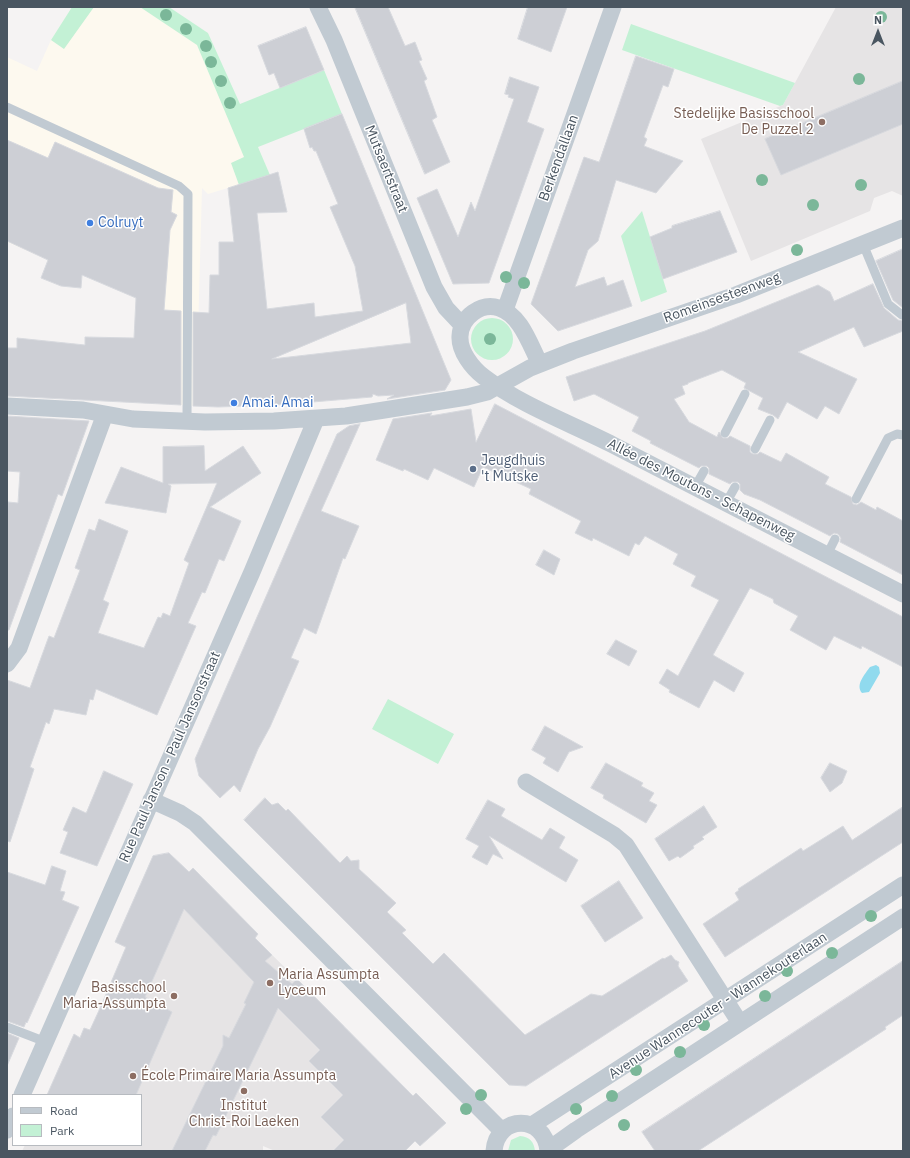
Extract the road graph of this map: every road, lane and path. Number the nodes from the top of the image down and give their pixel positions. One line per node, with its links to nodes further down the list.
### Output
1 (318, 7): 8 (street, Mutsaertstraat)
2 (613, 7): 6 (street, Berkendallaan)
3 (7, 107): 16 (lane)
4 (903, 228): 5 (street, Romeinsesteenweg)
5 (863, 244): 7 (lane); 9 (street, Romeinsesteenweg)
6 (506, 310): 8 (street); 9 (street)
7 (902, 315)
8 (462, 325): 10 (street)
9 (540, 364): 10 (street, Romeinsesteenweg)
10 (499, 386): 14 (street, Romeinsesteenweg); 21 (street, Allée des Moutons - Schapenweg)
11 (745, 394): 17 (lane)
12 (7, 406): 13 (street, Romeinsesteenweg)
13 (104, 414): 16 (street, Romeinsesteenweg); 28 (street)
14 (316, 419): 16 (street, Romeinsesteenweg); 30 (street, Rue Paul Janson - Paul Jansonstraat)
15 (770, 420): 19 (lane)
16 (187, 421)
17 (724, 433)
18 (903, 435): 23 (lane)
19 (755, 449)
20 (704, 471): 21 (lane)
21 (695, 487): 24 (street, Allée des Moutons - Schapenweg)
22 (735, 487): 24 (lane)
23 (856, 499)
24 (726, 503): 26 (street, Allée des Moutons - Schapenweg)
25 (835, 539): 26 (lane)
26 (827, 555): 27 (street, Allée des Moutons - Schapenweg)
27 (903, 594)
28 (7, 664)
29 (526, 782): 33 (street)
30 (151, 800): 36 (street, Rue Paul Janson - Paul Jansonstraat); 41 (street)
31 (903, 885): 33 (street, Avenue Wannecouter - Wannekouterlaan)
32 (903, 917): 34 (street, Avenue Wannecouter - Wannekouterlaan)
33 (726, 1001): 34 (street); 39 (street, Avenue Wannecouter - Wannekouterlaan)
34 (740, 1023): 42 (street, Avenue Wannecouter - Wannekouterlaan)
35 (7, 1027): 36 (lane)
36 (46, 1042): 37 (street, Rue Paul Janson - Paul Jansonstraat)
37 (22, 1094)
38 (12, 1118): 40 (street)
39 (532, 1125): 41 (street); 42 (street)
40 (7, 1130)
41 (502, 1131): 43 (street)
42 (548, 1150)
43 (494, 1151)

